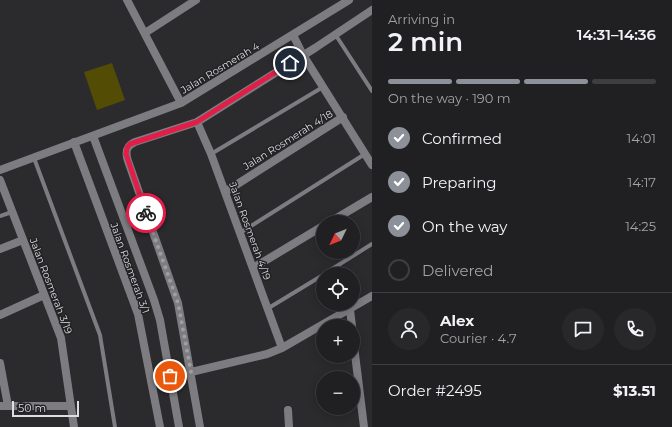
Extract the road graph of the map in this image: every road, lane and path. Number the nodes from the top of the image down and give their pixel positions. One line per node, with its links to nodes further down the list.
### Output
1 (127, 0): 5 (street)
2 (196, 0): 5 (street)
3 (349, 0): 7 (street, Jalan Rosmerah 4)
4 (372, 10): 6 (street)
5 (145, 33): 11 (street)
6 (335, 34): 8 (street); 10 (lane)
7 (293, 35): 8 (street); 11 (street, Jalan Rosmerah 4)
8 (303, 55): 9 (street); 13 (street)
9 (323, 88): 12 (street); 16 (lane)
10 (372, 91)
11 (181, 103): 14 (street, Jalan Rosmerah 4)
12 (342, 117): 18 (street); 21 (street, Jalan Rosmerah 4/18)
13 (197, 122): 16 (street, Jalan Rosmerah 4/19); 43 (street)
14 (93, 136): 15 (street, Jalan Rosmerah 4); 44 (street)
15 (74, 142): 17 (street, Jalan Rosmerah 4); 50 (street, Jalan Rosmerah 3/1)
16 (211, 154): 21 (street, Jalan Rosmerah 4/19)
17 (34, 158): 19 (street, Jalan Rosmerah 4); 49 (lane)
18 (370, 160): 27 (lane)
19 (0, 170)
20 (0, 180): 23 (street, Jalan Rosmerah 3/19)
21 (225, 192): 27 (street, Jalan Rosmerah 4/19)
22 (372, 197): 24 (street)
23 (12, 212): 25 (lane); 28 (street, Jalan Rosmerah 3/19)
24 (342, 215)
25 (0, 216)
26 (316, 230): 32 (street)
27 (240, 233): 32 (street, Jalan Rosmerah 4/19)
28 (23, 240): 30 (street); 34 (street, Jalan Rosmerah 3/19)
29 (372, 244): 31 (lane)
30 (0, 248)
31 (334, 267)
32 (252, 268): 37 (street, Jalan Rosmerah 4/19)
33 (316, 278): 37 (lane)
34 (44, 295): 39 (street); 46 (street, Jalan Rosmerah 3/19)
35 (372, 296): 36 (street)
36 (360, 304)
37 (268, 309): 40 (street, Jalan Rosmerah 4/19)
38 (348, 311): 40 (street)
39 (0, 315)
40 (282, 348): 43 (street)
41 (0, 363): 45 (street)
42 (356, 363): 54 (street)
43 (191, 372): 44 (street); 52 (street)
44 (170, 376): 51 (street)
45 (4, 406): 46 (street)
46 (71, 406): 48 (street, Jalan Rosmerah 3/19)
47 (288, 410): 53 (street)
48 (74, 427)
49 (115, 427)
50 (160, 427)
51 (179, 427)
52 (200, 427)
53 (289, 427)
54 (364, 427)

